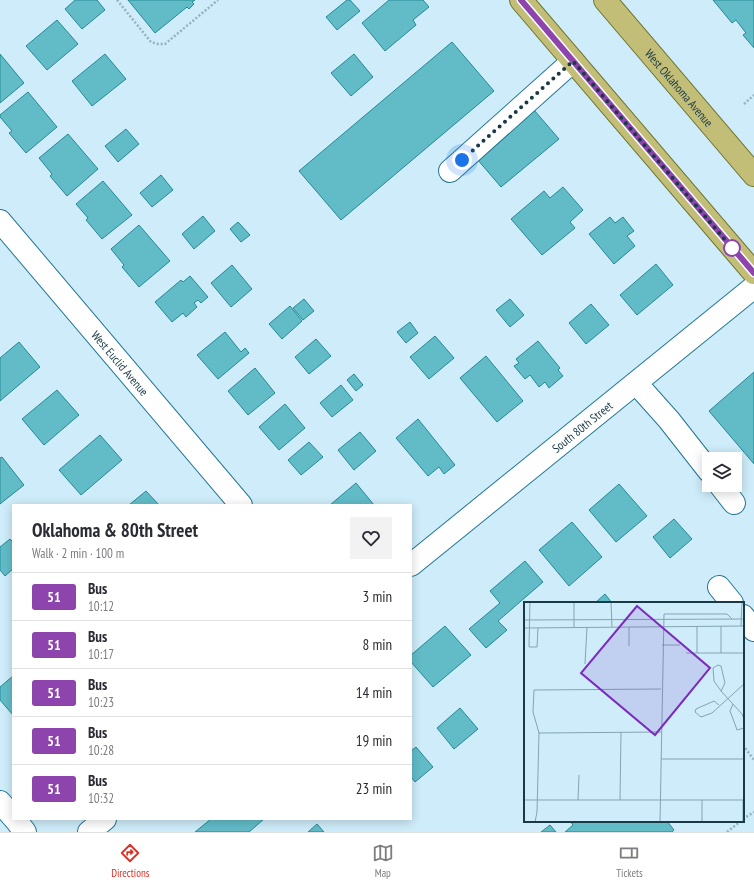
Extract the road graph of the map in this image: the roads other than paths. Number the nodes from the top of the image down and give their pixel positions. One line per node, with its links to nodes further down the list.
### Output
1 (521, 0): 3 (main road)
2 (605, 0): 5 (main road, West Oklahoma Avenue)
3 (573, 61): 4 (street); 7 (main road)
4 (450, 170)
5 (754, 175)
6 (0, 221): 13 (street, West Euclid Avenue)
7 (754, 273)
8 (754, 287): 9 (street, South 80th Street)
9 (636, 383): 10 (street); 14 (street, South 80th Street)
10 (702, 462)
11 (725, 492): 12 (street)
12 (734, 503)
13 (240, 504)
14 (412, 564)
15 (744, 617): 16 (street)
16 (754, 630)
17 (0, 802): 18 (street)
18 (12, 816)
19 (16, 820): 21 (street)
20 (104, 820): 22 (street)
21 (26, 832)
22 (89, 832)

